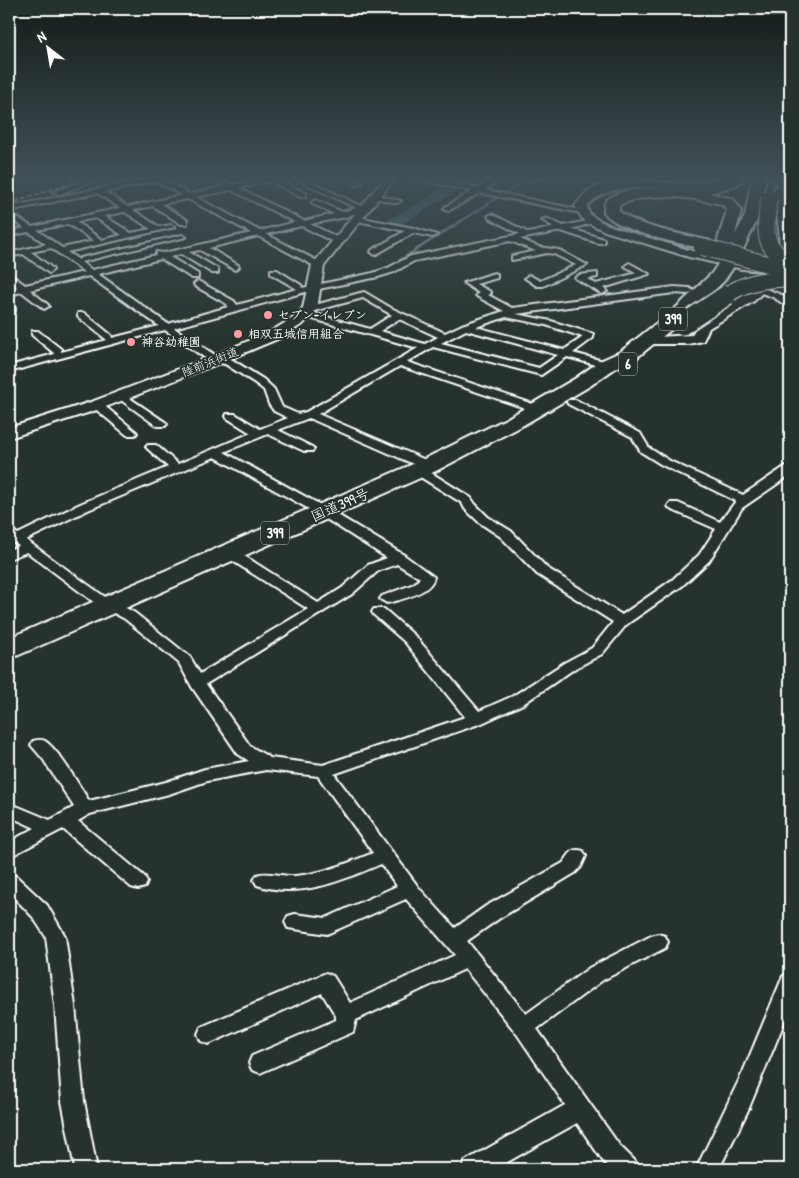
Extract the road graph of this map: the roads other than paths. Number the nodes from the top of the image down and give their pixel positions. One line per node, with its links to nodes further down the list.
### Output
1 (38, 232): 32 (street)
2 (40, 232): 35 (street)
3 (86, 232): 30 (street)
4 (124, 232): 25 (street)
5 (149, 232): 25 (street)
6 (263, 232): 22 (street)
7 (320, 232): 28 (street)
8 (345, 232): 28 (street)
9 (410, 232): 40 (street)
10 (421, 232): 23 (street)
11 (521, 232): 24 (street)
12 (542, 232): 24 (street)
13 (573, 232): 29 (street)
14 (619, 232): 37 (street)
15 (647, 232): 37 (highway)
16 (657, 232): 37 (highway)
17 (724, 232): 37 (highway)
18 (727, 232): 37 (highway)
19 (735, 232): 37 (highway)
20 (767, 232): 46 (highway, bridge)
21 (785, 232): 51 (street)
22 (259, 233): 34 (street); 48 (street)
23 (433, 235)
24 (527, 235): 27 (street)
25 (130, 236): 30 (street); 33 (street)
26 (182, 237): 31 (street)
27 (510, 238): 36 (street); 62 (street)
28 (338, 241): 48 (street)
29 (601, 241)
30 (101, 242): 35 (street); 39 (street)
31 (157, 243): 33 (street); 41 (street)
32 (53, 245): 35 (street); 38 (street)
33 (147, 246): 39 (street); 43 (street)
34 (202, 247): 41 (street); 50 (street)
35 (65, 250): 45 (street); 55 (street)
36 (551, 251): 44 (street); 60 (street)
37 (715, 251): 51 (street); 52 (highway, bridge); 66 (highway, 国道399号 / 399); 89 (highway, 国道399号 / 399)
38 (25, 252): 42 (street); 53 (street)
39 (118, 252): 45 (street); 47 (street)
40 (375, 252)
41 (178, 253): 43 (street); 54 (street)
42 (9, 256)
43 (164, 256): 47 (street); 71 (street)
44 (515, 258)
45 (84, 260): 55 (street)
46 (790, 262)
47 (135, 263): 55 (street)
48 (318, 265): 62 (street)
49 (629, 266): 63 (street)
50 (235, 267)
51 (766, 268): 65 (street)
52 (790, 268)
53 (49, 270)
54 (215, 271)
55 (95, 272): 64 (street); 76 (street)
56 (274, 272): 62 (street)
57 (594, 275): 63 (street)
58 (9, 276): 64 (street)
59 (494, 276): 73 (street)
60 (529, 278)
61 (790, 278): 80 (highway, 6, bridge)
62 (308, 286): 71 (street); 71 (street); 72 (street)
63 (595, 287): 68 (street)
64 (24, 289): 67 (street); 70 (street)
65 (761, 290): 69 (street); 80 (street)
66 (689, 291): 68 (street); 89 (highway, 国道399号 / 399)
67 (9, 292)
68 (614, 297): 73 (street)
69 (790, 305)
70 (44, 306)
71 (234, 307): 76 (street)
72 (308, 312): 75 (street); 78 (street); 86 (street, 陸前浜街道)
73 (508, 313): 77 (street); 85 (street)
74 (81, 315): 82 (street)
75 (399, 315): 78 (street); 81 (street)
76 (163, 325): 82 (street); 86 (street); 90 (street)
77 (466, 327): 81 (street); 85 (street)
78 (372, 332): 83 (street)
79 (35, 333): 84 (street)
80 (672, 334): 92 (highway, 6)
81 (445, 337): 83 (street)
82 (108, 338): 84 (street)
83 (430, 345): 85 (street); 87 (street)
84 (57, 351): 88 (street)
85 (566, 353): 89 (street)
86 (215, 360): 91 (street, 陸前浜街道); 97 (street)
87 (400, 363): 94 (street); 95 (street)
88 (9, 364)
89 (607, 365): 94 (highway, 国道399号 / 399)
90 (9, 369)
91 (122, 396): 93 (street, 陸前浜街道); 98 (street)
92 (572, 402): 94 (highway, 6); 108 (street)
93 (97, 405): 100 (street, 陸前浜街道); 101 (street)
94 (538, 409): 106 (highway, 国道399号 / 399)
95 (310, 414): 97 (street); 106 (street)
96 (231, 416): 99 (street)
97 (297, 418): 99 (street)
98 (161, 424)
99 (263, 431): 103 (street); 104 (street)
100 (9, 433)
101 (131, 433)
102 (152, 447): 105 (street)
103 (308, 449)
104 (215, 452): 105 (street); 110 (street)
105 (176, 468): 112 (street)
106 (426, 468): 110 (highway, 国道399号 / 399); 118 (street)
107 (790, 469): 108 (street)
108 (744, 500): 111 (street)
109 (674, 506): 111 (street)
110 (324, 512): 113 (highway, 国道399号 / 399); 115 (street)
111 (724, 528): 118 (street)
112 (18, 540): 114 (street); 116 (street)
113 (230, 553): 116 (highway, 国道399号 / 399); 117 (street)
114 (9, 555)
115 (399, 558): 117 (street); 121 (street)
116 (112, 605): 119 (highway, 国道399号 / 399); 120 (street)
117 (318, 609): 120 (street)
118 (622, 621): 121 (street)
119 (9, 649)
120 (197, 683): 123 (street)
121 (476, 719): 124 (street)
122 (40, 745): 126 (street)
123 (266, 764): 124 (street); 126 (street)
124 (323, 771): 129 (street)
125 (9, 808): 127 (street)
126 (85, 809): 127 (street)
127 (58, 824): 128 (street); 133 (street)
128 (9, 850)
129 (386, 855): 131 (street); 134 (street)
130 (578, 856): 136 (street)
131 (263, 880)
132 (9, 881): 145 (street)
133 (138, 882)
134 (409, 889): 135 (street); 136 (street)
135 (295, 922)
136 (454, 940): 138 (street)
137 (658, 942): 141 (street)
138 (468, 958): 140 (street); 141 (street)
139 (790, 982): 148 (street)
140 (346, 1015): 142 (street); 143 (street)
141 (524, 1027): 144 (street)
142 (208, 1034)
143 (260, 1063)
144 (580, 1109): 146 (street); 147 (street)
145 (86, 1169)
146 (473, 1169)
147 (627, 1169)
148 (707, 1169)

